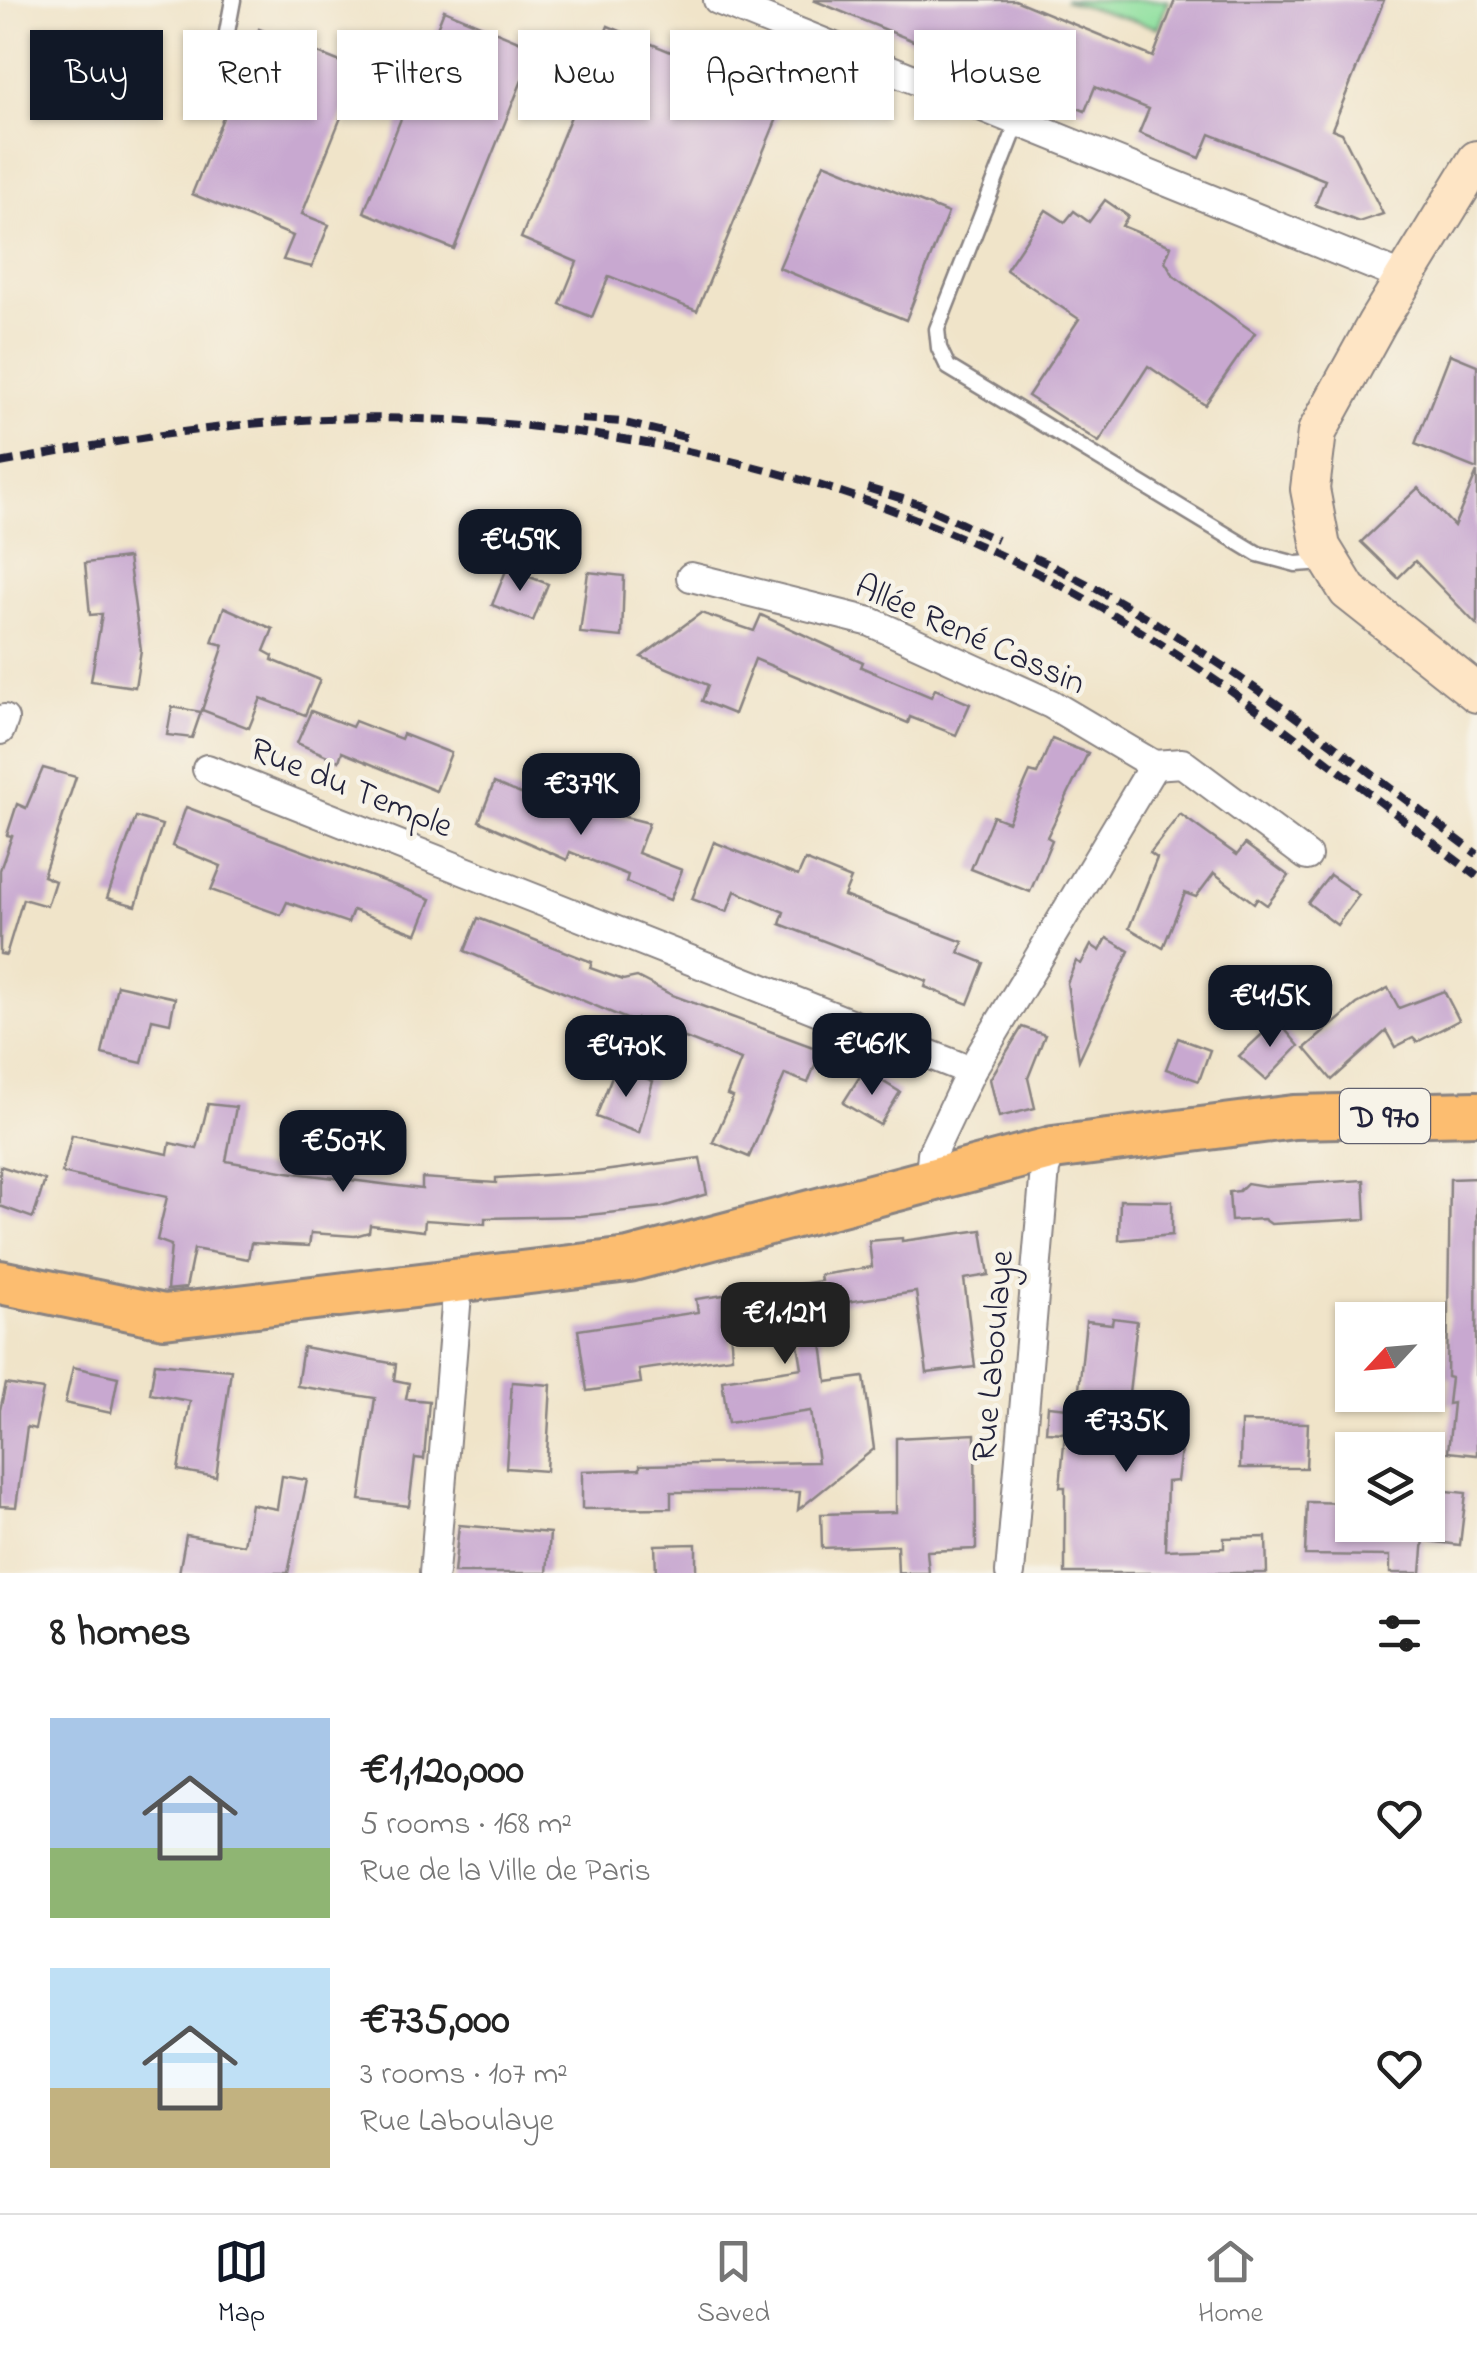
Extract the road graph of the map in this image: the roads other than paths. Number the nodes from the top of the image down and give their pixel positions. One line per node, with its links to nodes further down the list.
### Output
1 (233, 0): 3 (lane)
2 (718, 0): 4 (street)
3 (227, 30)
4 (1018, 122): 6 (street); 7 (lane)
5 (1477, 160): 6 (street)
6 (1405, 278): 7 (street)
7 (1330, 562): 9 (street)
8 (691, 577): 10 (street, Allée René Cassin)
9 (1477, 693)
10 (1154, 764): 12 (street, Allée René Cassin); 13 (street)
11 (207, 769): 13 (street, Rue du Temple)
12 (1308, 856)
13 (972, 1071): 16 (street)
14 (1477, 1113): 15 (main road, D 970)
15 (1054, 1148): 16 (main road, D 970); 20 (street, Rue Laboulaye)
16 (930, 1177): 17 (main road, D 970)
17 (458, 1282): 18 (main road, D 970); 19 (street)
18 (10, 1284)
19 (434, 1573)
20 (1010, 1573)

